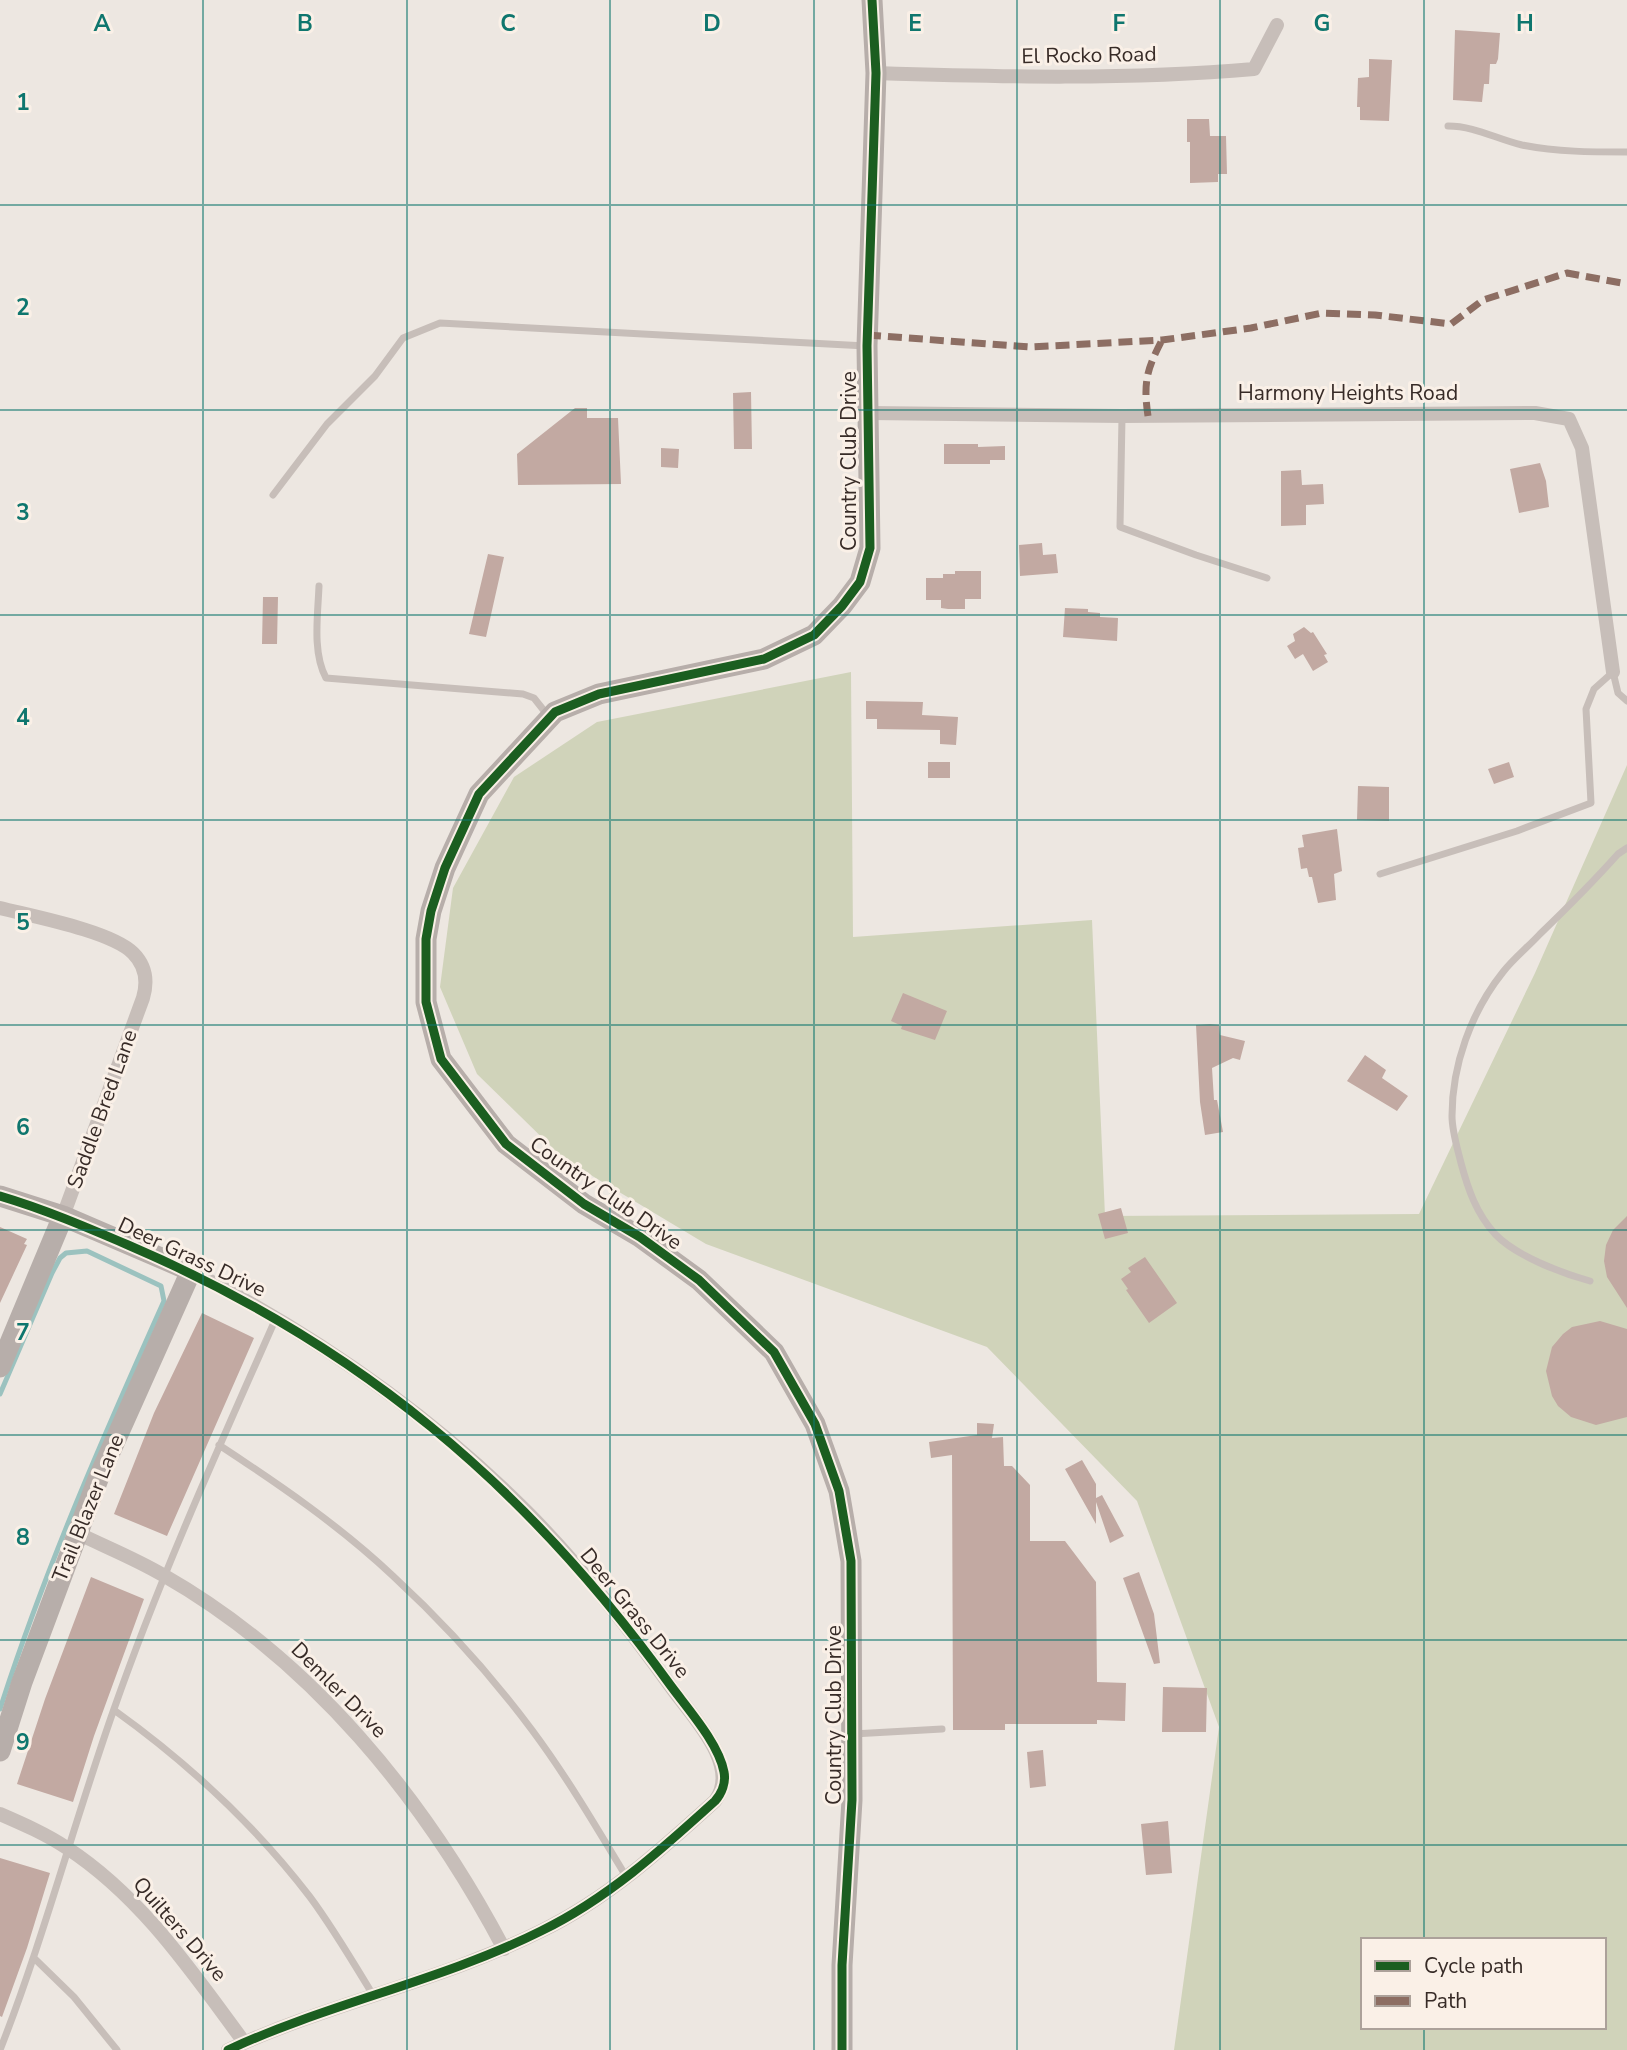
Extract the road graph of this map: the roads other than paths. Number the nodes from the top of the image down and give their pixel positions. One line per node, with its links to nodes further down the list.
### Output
1 (872, 0): 3 (street, Country Club Drive)
2 (1277, 25): 3 (street, El Rocko Road)
3 (876, 73): 6 (street, Country Club Drive)
4 (1448, 126): 5 (lane)
5 (1627, 152)
6 (867, 346): 7 (street, Country Club Drive); 9 (lane)
7 (870, 413): 8 (street, Harmony Heights Road); 14 (street, Country Club Drive)
8 (1122, 416): 10 (lane); 12 (street, Harmony Heights Road)
9 (273, 495)
10 (1267, 578)
11 (319, 586): 14 (lane)
12 (1613, 672): 13 (lane); 16 (lane)
13 (1627, 701)
14 (550, 718): 29 (street, Country Club Drive)
15 (1627, 848): 21 (lane)
16 (1380, 874)
17 (0, 908): 19 (street, Saddle Bred Lane)
18 (0, 1196): 19 (street, Deer Grass Drive)
19 (62, 1216): 20 (street, Deer Grass Drive); 23 (street, Saddle Bred Lane)
20 (191, 1271): 22 (street, Deer Grass Drive); 25 (street, Trail Blazer Lane)
21 (1590, 1281)
22 (276, 1317): 24 (lane); 33 (street, Deer Grass Drive)
23 (0, 1367)
24 (219, 1445): 26 (lane); 33 (lane)
25 (77, 1533): 26 (street, Demler Drive); 30 (street, Trail Blazer Lane)
26 (164, 1575): 27 (lane); 34 (street, Demler Drive)
27 (114, 1710): 32 (lane); 36 (lane)
28 (942, 1729): 29 (lane)
29 (852, 1734): 41 (street, Country Club Drive)
30 (0, 1751)
31 (0, 1814): 32 (street, Quilters Drive)
32 (69, 1849): 35 (lane); 37 (street, Quilters Drive)
33 (627, 1878): 34 (street, Deer Grass Drive)
34 (504, 1949): 36 (street, Deer Grass Drive)
35 (35, 1959): 38 (lane); 39 (lane)
36 (374, 1996): 37 (street, Deer Grass Drive)
37 (244, 2042): 40 (street, Deer Grass Drive)
38 (0, 2050)
39 (117, 2050)
40 (228, 2050)
41 (842, 2050)

